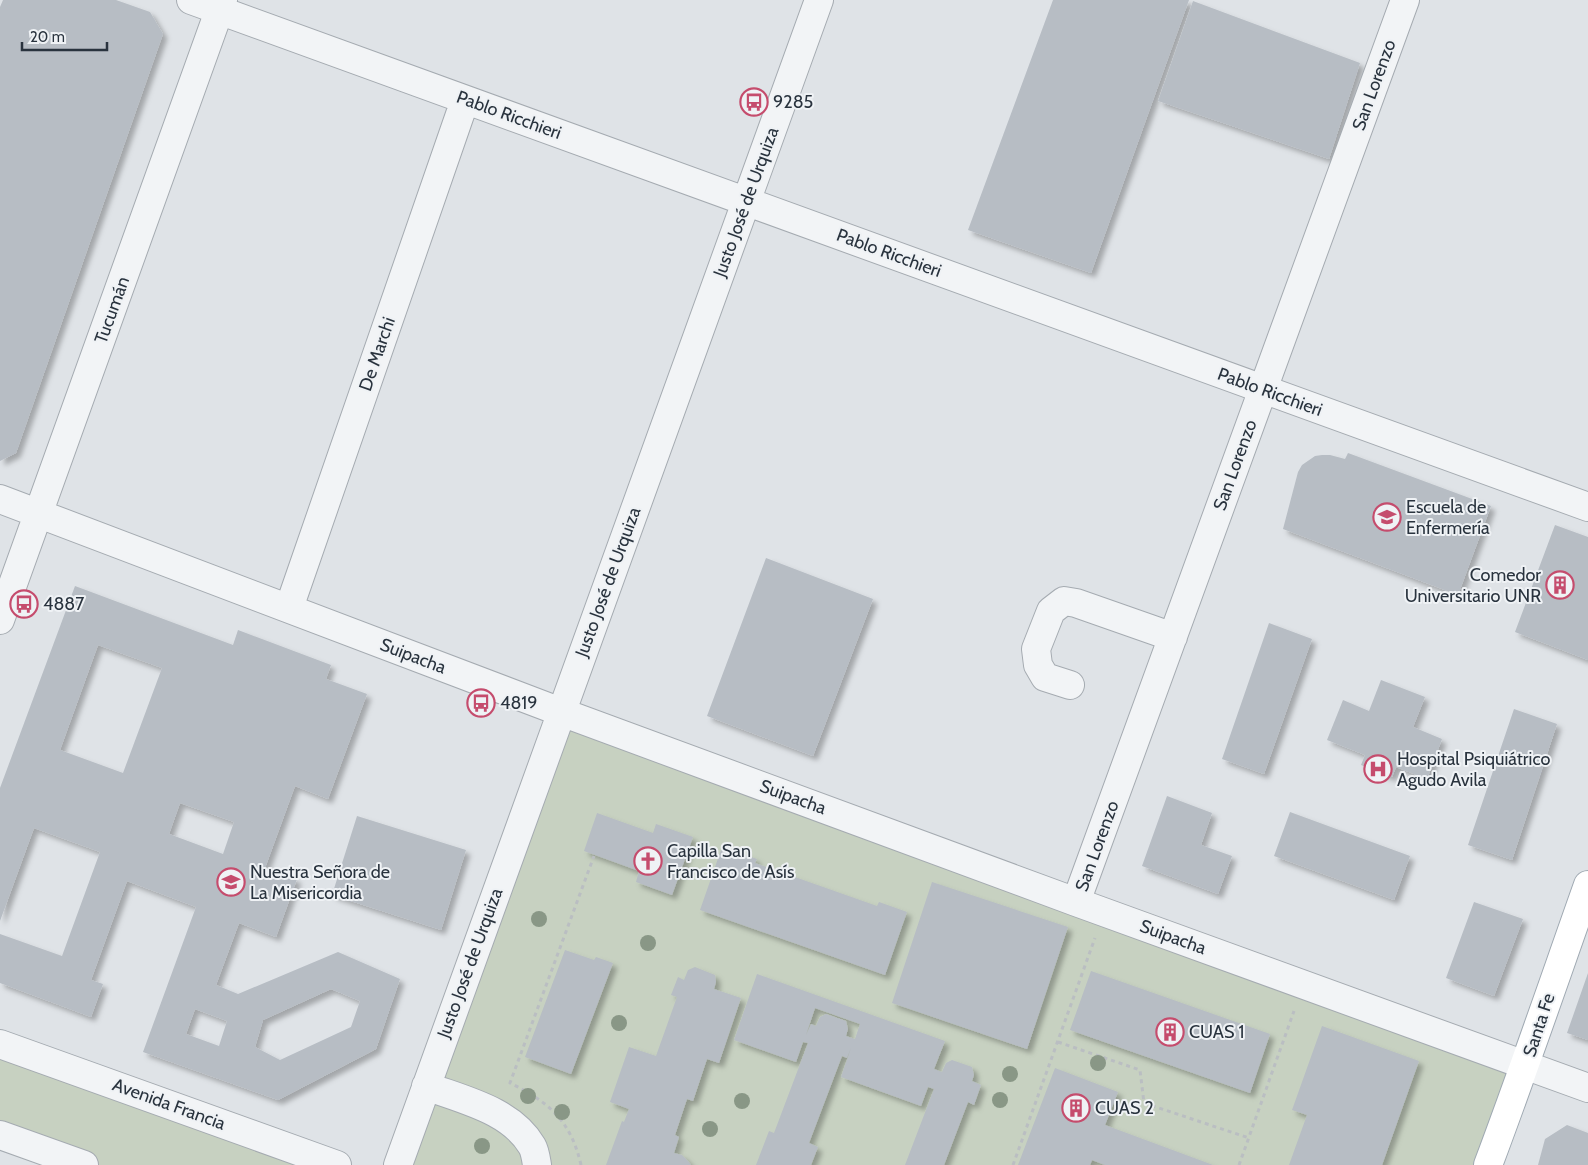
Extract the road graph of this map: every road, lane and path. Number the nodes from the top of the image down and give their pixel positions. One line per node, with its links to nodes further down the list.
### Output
1 (191, 0): 4 (street, Pablo Ricchieri)
2 (819, 0): 6 (street, Justo José de Urquiza)
3 (1405, 0): 7 (street, San Lorenzo)
4 (221, 5): 5 (street, Pablo Ricchieri); 10 (street, Tucumán)
5 (466, 100): 6 (street, Pablo Ricchieri); 11 (street, De Marchi)
6 (746, 201): 7 (street, Pablo Ricchieri); 15 (street, Justo José de Urquiza)
7 (1262, 389): 9 (street, Pablo Ricchieri); 13 (street, San Lorenzo)
8 (0, 499): 10 (street, Suipacha)
9 (1588, 507)
10 (39, 513): 11 (street, Suipacha); 12 (street, Tucumán)
11 (289, 608): 15 (street, Suipacha)
12 (0, 620)
13 (1173, 637): 14 (street); 18 (street, San Lorenzo)
14 (1070, 685)
15 (561, 712): 18 (street, Suipacha); 24 (street, Justo José de Urquiza)
16 (594, 856): 32 (path)
17 (1588, 885): 23 (main road, Santa Fe)
18 (1076, 902): 19 (street, Suipacha)
19 (1104, 912): 20 (street, Suipacha); 21 (path)
20 (1303, 984): 23 (street, Suipacha); 27 (path)
21 (1058, 1042): 27 (path); 33 (path)
22 (0, 1044): 29 (street, Avenida Francia)
23 (1526, 1065): 25 (street, Suipacha); 35 (main road, Santa Fe)
24 (426, 1086): 30 (street, Justo José de Urquiza); 31 (street)
25 (1588, 1088)
26 (0, 1135): 28 (street)
27 (1249, 1138): 34 (path)
28 (84, 1165)
29 (337, 1165)
30 (398, 1165)
31 (537, 1165)
32 (581, 1165)
33 (1013, 1165)
34 (1239, 1165)
35 (1488, 1165)

